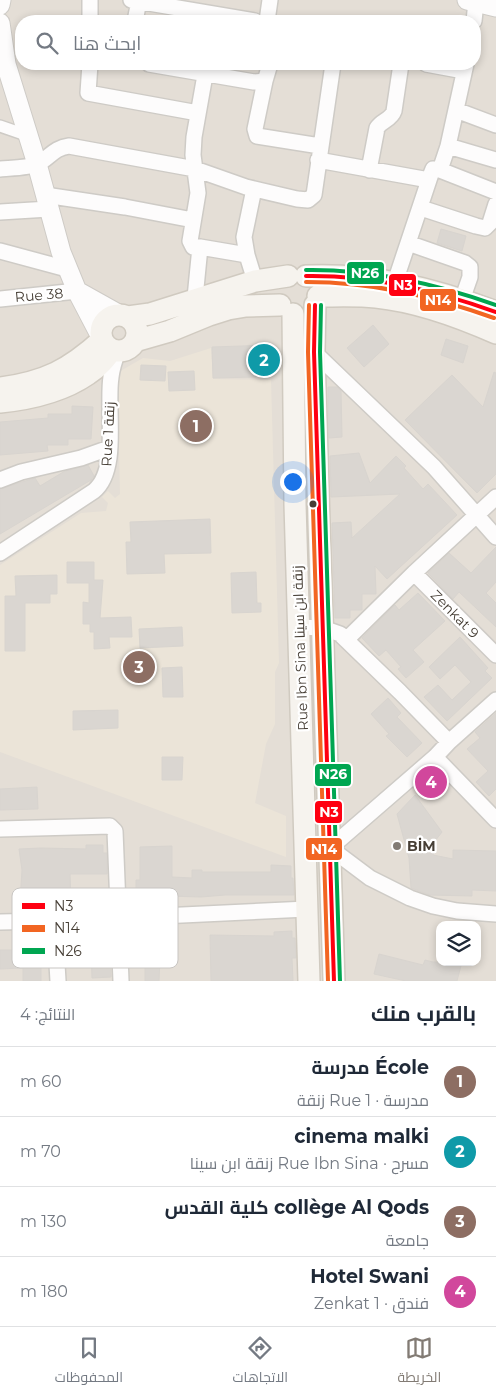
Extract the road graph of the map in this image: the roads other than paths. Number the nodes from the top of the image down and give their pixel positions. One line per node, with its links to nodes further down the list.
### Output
1 (0, 0): 6 (street)
2 (90, 0): 7 (street)
3 (270, 0): 10 (street)
4 (135, 1): 8 (street); 9 (street)
5 (484, 3): 11 (street)
6 (0, 5)
7 (90, 15)
8 (136, 15)
9 (219, 15)
10 (268, 15)
11 (477, 15)
12 (0, 23): 13 (street)
13 (1, 42): 26 (street)
14 (90, 70): 23 (street)
15 (180, 70): 20 (street)
16 (268, 70): 21 (street)
17 (332, 70): 28 (street)
18 (400, 70): 33 (street)
19 (464, 70): 22 (street)
20 (205, 75): 21 (street); 23 (street)
21 (265, 81): 28 (street)
22 (456, 110): 24 (street); 27 (street)
23 (198, 113): 32 (street)
24 (496, 125)
25 (0, 126): 26 (street)
26 (28, 136): 30 (street)
27 (448, 146): 29 (street); 34 (street)
28 (319, 153): 33 (street); 35 (street)
29 (496, 160)
30 (37, 164): 31 (street); 32 (street); 37 (street)
31 (0, 169)
32 (195, 170): 35 (street); 41 (street)
33 (369, 170): 34 (street)
34 (434, 175): 36 (street); 39 (street)
35 (254, 189): 45 (street)
36 (496, 192)
37 (47, 202): 40 (street); 41 (street); 46 (street)
38 (496, 204): 39 (street)
39 (421, 208): 42 (street)
40 (0, 212)
41 (194, 220): 43 (street)
42 (408, 243): 49 (street); 54 (street)
43 (200, 247): 45 (street); 52 (street)
44 (0, 251): 46 (street)
45 (247, 255): 48 (street)
46 (67, 269): 50 (street)
47 (297, 276): 48 (main road); 49 (main road); 53 (main road); 55 (main road)
48 (255, 281): 52 (main road)
49 (395, 282): 54 (main road)
50 (78, 291): 51 (street, Rue 38); 57 (street); 59 (street)
51 (0, 298)
52 (195, 298): 57 (main road)
53 (316, 300): 55 (main road); 58 (main road); 60 (main road, Rue Ibn Sina زنقة ابن سينا)
54 (462, 300): 56 (main road)
55 (287, 310): 59 (main road); 70 (main road, Rue Ibn Sina زنقة ابن سينا)
56 (495, 310)
57 (124, 316): 59 (main road); 59 (main road)
58 (496, 333)
59 (114, 344): 61 (main road); 62 (main road); 63 (street, Rue 1 زنقة)
60 (314, 352): 66 (street); 71 (main road, Rue Ibn Sina زنقة ابن سينا)
61 (0, 388)
62 (0, 402)
63 (109, 448): 64 (street); 68 (street, Rue 1 زنقة)
64 (0, 480)
65 (496, 497): 66 (street)
66 (476, 515): 67 (street); 69 (street)
67 (496, 537)
68 (0, 553)
69 (414, 573): 72 (street); 73 (street, Zenkat 9)
70 (299, 627): 71 (street); 80 (main road, Rue Ibn Sina زنقة ابن سينا)
71 (323, 628): 72 (street); 79 (main road, Rue Ibn Sina زنقة ابن سينا)
72 (346, 640): 75 (street)
73 (496, 655)
74 (496, 700): 75 (street)
75 (449, 742): 76 (street)
76 (435, 757): 77 (street); 79 (street)
77 (496, 820)
78 (0, 829): 81 (street)
79 (330, 848): 80 (street); 83 (street); 90 (main road, Rue Ibn Sina زنقة ابن سينا)
80 (306, 849): 82 (main road, Rue Ibn Sina زنقة ابن سينا)
81 (118, 888)
82 (306, 910): 84 (street); 89 (main road, Rue Ibn Sina زنقة ابن سينا)
83 (496, 914)
84 (178, 915)
85 (57, 968): 87 (street)
86 (121, 968): 88 (street)
87 (58, 981)
88 (121, 981)
89 (309, 981)
90 (334, 981)

